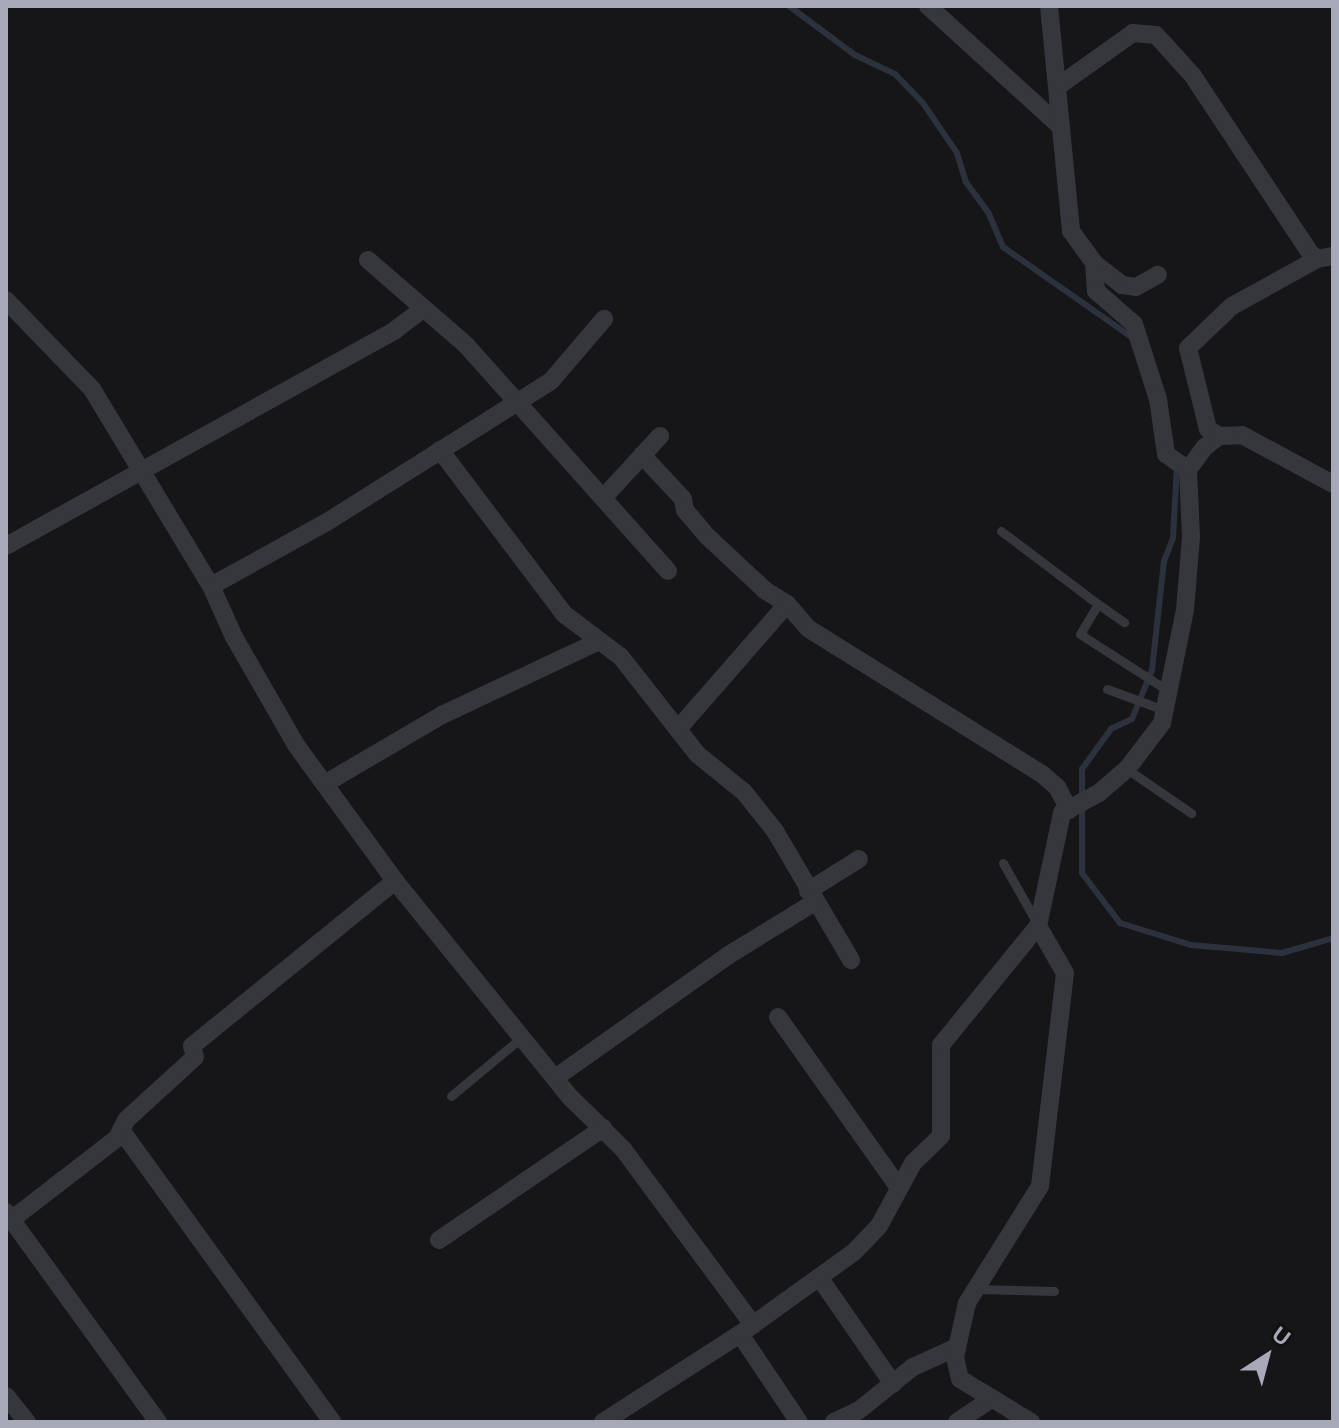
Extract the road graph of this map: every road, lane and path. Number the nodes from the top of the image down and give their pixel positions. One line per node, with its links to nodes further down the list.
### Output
1 (928, 6): 4 (street)
2 (1049, 6): 3 (street)
3 (1060, 85): 4 (street); 5 (street)
4 (1061, 127): 7 (street)
5 (1325, 257): 14 (street)
6 (368, 260): 10 (street)
7 (1094, 263): 8 (street); 18 (street)
8 (1158, 275)
9 (6, 300): 17 (street)
10 (424, 308): 12 (street); 17 (street)
11 (604, 319): 12 (street)
12 (516, 404): 15 (street); 20 (street)
13 (660, 436): 16 (street)
14 (1219, 436): 18 (street); 19 (street)
15 (440, 450): 24 (street); 28 (street)
16 (642, 455): 20 (street); 25 (street)
17 (144, 468): 22 (street); 24 (street)
18 (1187, 470): 30 (street)
19 (1333, 484)
20 (604, 497): 23 (street)
21 (1001, 531): 26 (lane)
22 (6, 546)
23 (668, 571)
24 (211, 586): 33 (street)
25 (787, 604): 31 (street); 34 (street)
26 (1098, 604): 27 (lane); 30 (lane)
27 (1124, 622)
28 (597, 642): 31 (street); 33 (street)
29 (1107, 689): 30 (lane)
30 (1160, 698): 32 (street)
31 (678, 729): 39 (street)
32 (1127, 769): 34 (street); 35 (lane)
33 (326, 783): 38 (street)
34 (1083, 802): 40 (street)
35 (1191, 813)
36 (859, 859): 39 (street)
37 (1003, 863): 40 (lane)
38 (395, 881): 43 (street); 47 (street)
39 (811, 896): 41 (street); 44 (street)
40 (1038, 926): 48 (street); 52 (street)
41 (851, 960)
42 (778, 1017): 48 (street)
43 (522, 1037): 44 (street); 45 (lane)
44 (555, 1078): 46 (street)
45 (451, 1096)
46 (603, 1128): 50 (street); 54 (street)
47 (121, 1130): 49 (street); 61 (street)
48 (899, 1188): 51 (street)
49 (10, 1225): 60 (street)
50 (439, 1240)
51 (819, 1277): 54 (street); 56 (street)
52 (974, 1289): 53 (lane); 55 (street)
53 (1054, 1291)
54 (746, 1330): 62 (street); 63 (street)
55 (955, 1348): 56 (street); 58 (street)
56 (893, 1384): 64 (street)
57 (6, 1396): 59 (street)
58 (990, 1400): 65 (street); 66 (street)
59 (27, 1422)
60 (158, 1422)
61 (332, 1422)
62 (603, 1422)
63 (799, 1422)
64 (834, 1422)
65 (957, 1422)
66 (1031, 1422)

